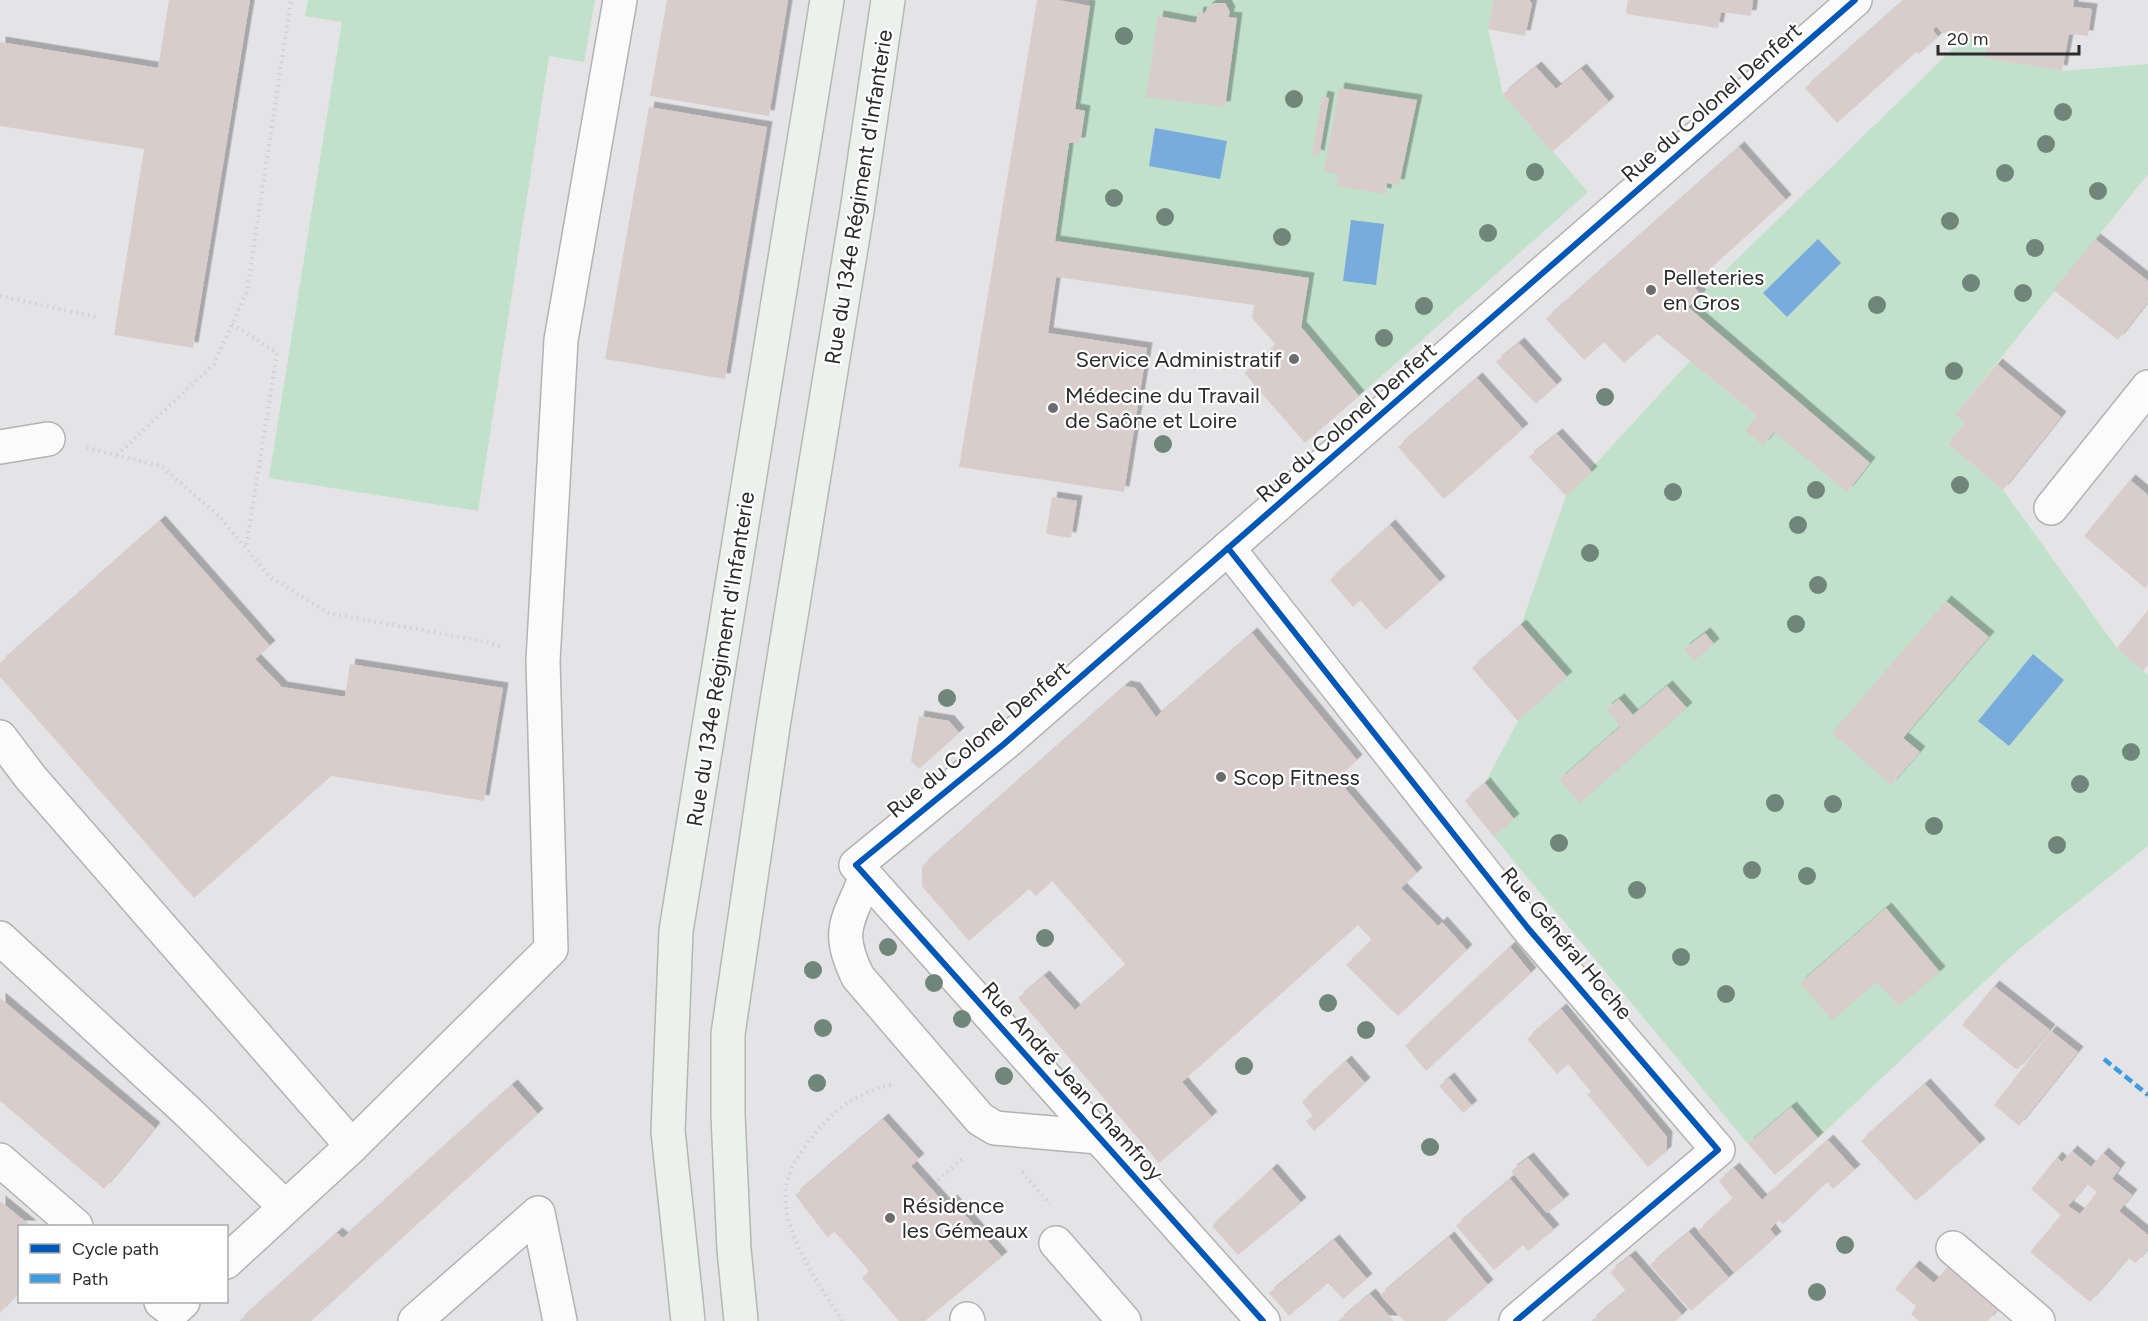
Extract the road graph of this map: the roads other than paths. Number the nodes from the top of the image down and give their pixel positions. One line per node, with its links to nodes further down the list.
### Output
1 (620, 0): 14 (street)
2 (828, 0): 25 (main road, Rue du 134e Régiment d'Infanterie)
3 (888, 0): 26 (main road, Rue du 134e Régiment d'Infanterie)
4 (1855, 0): 9 (street, Rue du Colonel Denfert)
5 (2148, 387): 8 (street)
6 (48, 439): 7 (street)
7 (0, 447)
8 (2050, 508)
9 (1228, 548): 11 (street, Rue du Colonel Denfert); 29 (street, Rue Général Hoche)
10 (0, 737): 14 (street)
11 (861, 871): 13 (street, Rue André Jean Chamfroy); 13 (street)
12 (0, 938): 16 (street)
13 (1098, 1137): 28 (street, Rue André Jean Chamfroy)
14 (352, 1146): 16 (street)
15 (0, 1160): 17 (street)
16 (285, 1207): 20 (street)
17 (74, 1225)
18 (1056, 1243): 27 (street)
19 (1953, 1248): 30 (street)
20 (228, 1260)
21 (162, 1303): 22 (street)
22 (182, 1303)
23 (414, 1321): 24 (street)
24 (560, 1321)
25 (688, 1321)
26 (741, 1321)
27 (1124, 1321)
28 (1263, 1321)
29 (1516, 1321)
30 (2038, 1321)

